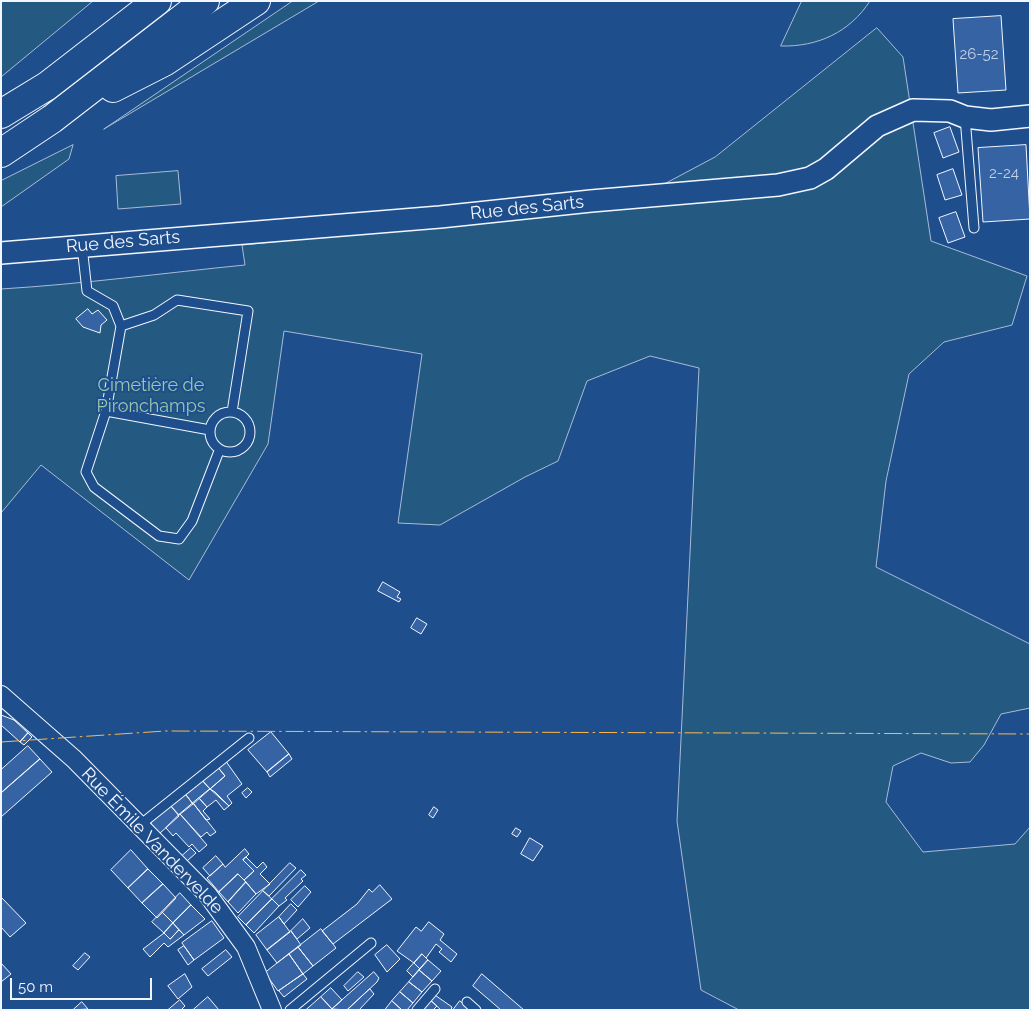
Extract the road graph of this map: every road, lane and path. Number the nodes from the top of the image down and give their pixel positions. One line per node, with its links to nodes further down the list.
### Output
1 (156, 1): 4 (highway)
2 (205, 1): 7 (highway)
3 (256, 1): 7 (highway)
4 (1, 114)
5 (1030, 116): 6 (street, Rue des Sarts)
6 (966, 117): 9 (lane); 10 (street, Rue des Sarts)
7 (52, 120): 8 (highway)
8 (1, 153)
9 (974, 228)
10 (82, 246): 11 (street, Rue des Sarts); 12 (lane)
11 (1, 253)
12 (121, 326): 13 (lane); 14 (lane)
13 (106, 411): 15 (lane); 16 (lane)
14 (232, 412): 15 (lane); 16 (lane)
15 (210, 430): 16 (lane)
16 (219, 451)
17 (1, 695): 19 (street, Rue Émile Vandervelde)
18 (249, 738): 19 (lane)
19 (140, 825): 23 (street, Rue Émile Vandervelde)
20 (371, 943): 24 (lane)
21 (436, 989): 25 (lane)
22 (467, 1002): 26 (lane)
23 (272, 1010)
24 (290, 1010)
25 (417, 1010)
26 (476, 1010)

